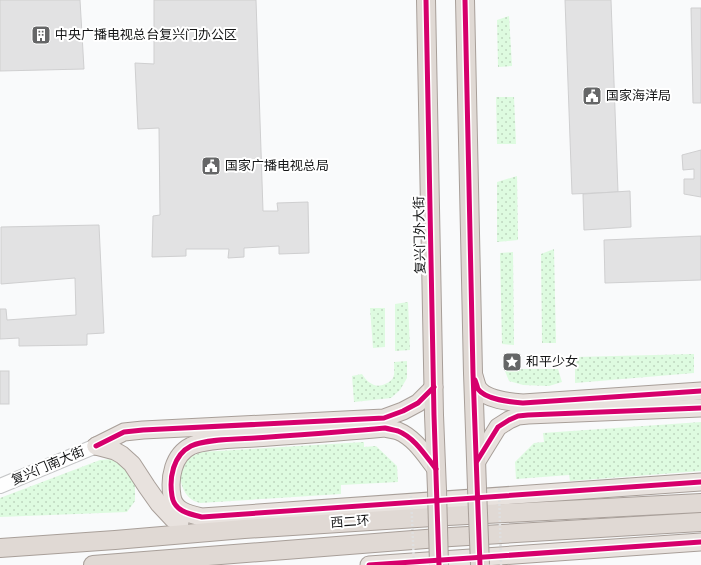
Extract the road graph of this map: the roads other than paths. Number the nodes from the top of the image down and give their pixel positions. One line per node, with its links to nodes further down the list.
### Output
1 (426, 0): 4 (highway, 复兴门外大街)
2 (465, 0): 3 (highway)
3 (473, 373): 5 (main road); 8 (highway)
4 (434, 387): 7 (main road); 9 (highway, 复兴门外大街)
5 (701, 391)
6 (701, 408): 8 (main road)
7 (96, 446): 11 (street, 复兴门南大街); 14 (main road)
8 (476, 461): 21 (highway, bridge)
9 (436, 469): 10 (main road); 20 (highway, 复兴门外大街, bridge)
10 (701, 482)
11 (0, 486)
12 (701, 503): 14 (highway, 西二环)
13 (701, 522): 17 (highway, 西二环)
14 (244, 529): 16 (highway, 西二环)
15 (701, 542): 19 (main road)
16 (0, 548)
17 (203, 561): 18 (highway, 西二环)
18 (93, 565)
19 (370, 565)
20 (439, 565)
21 (480, 565)

